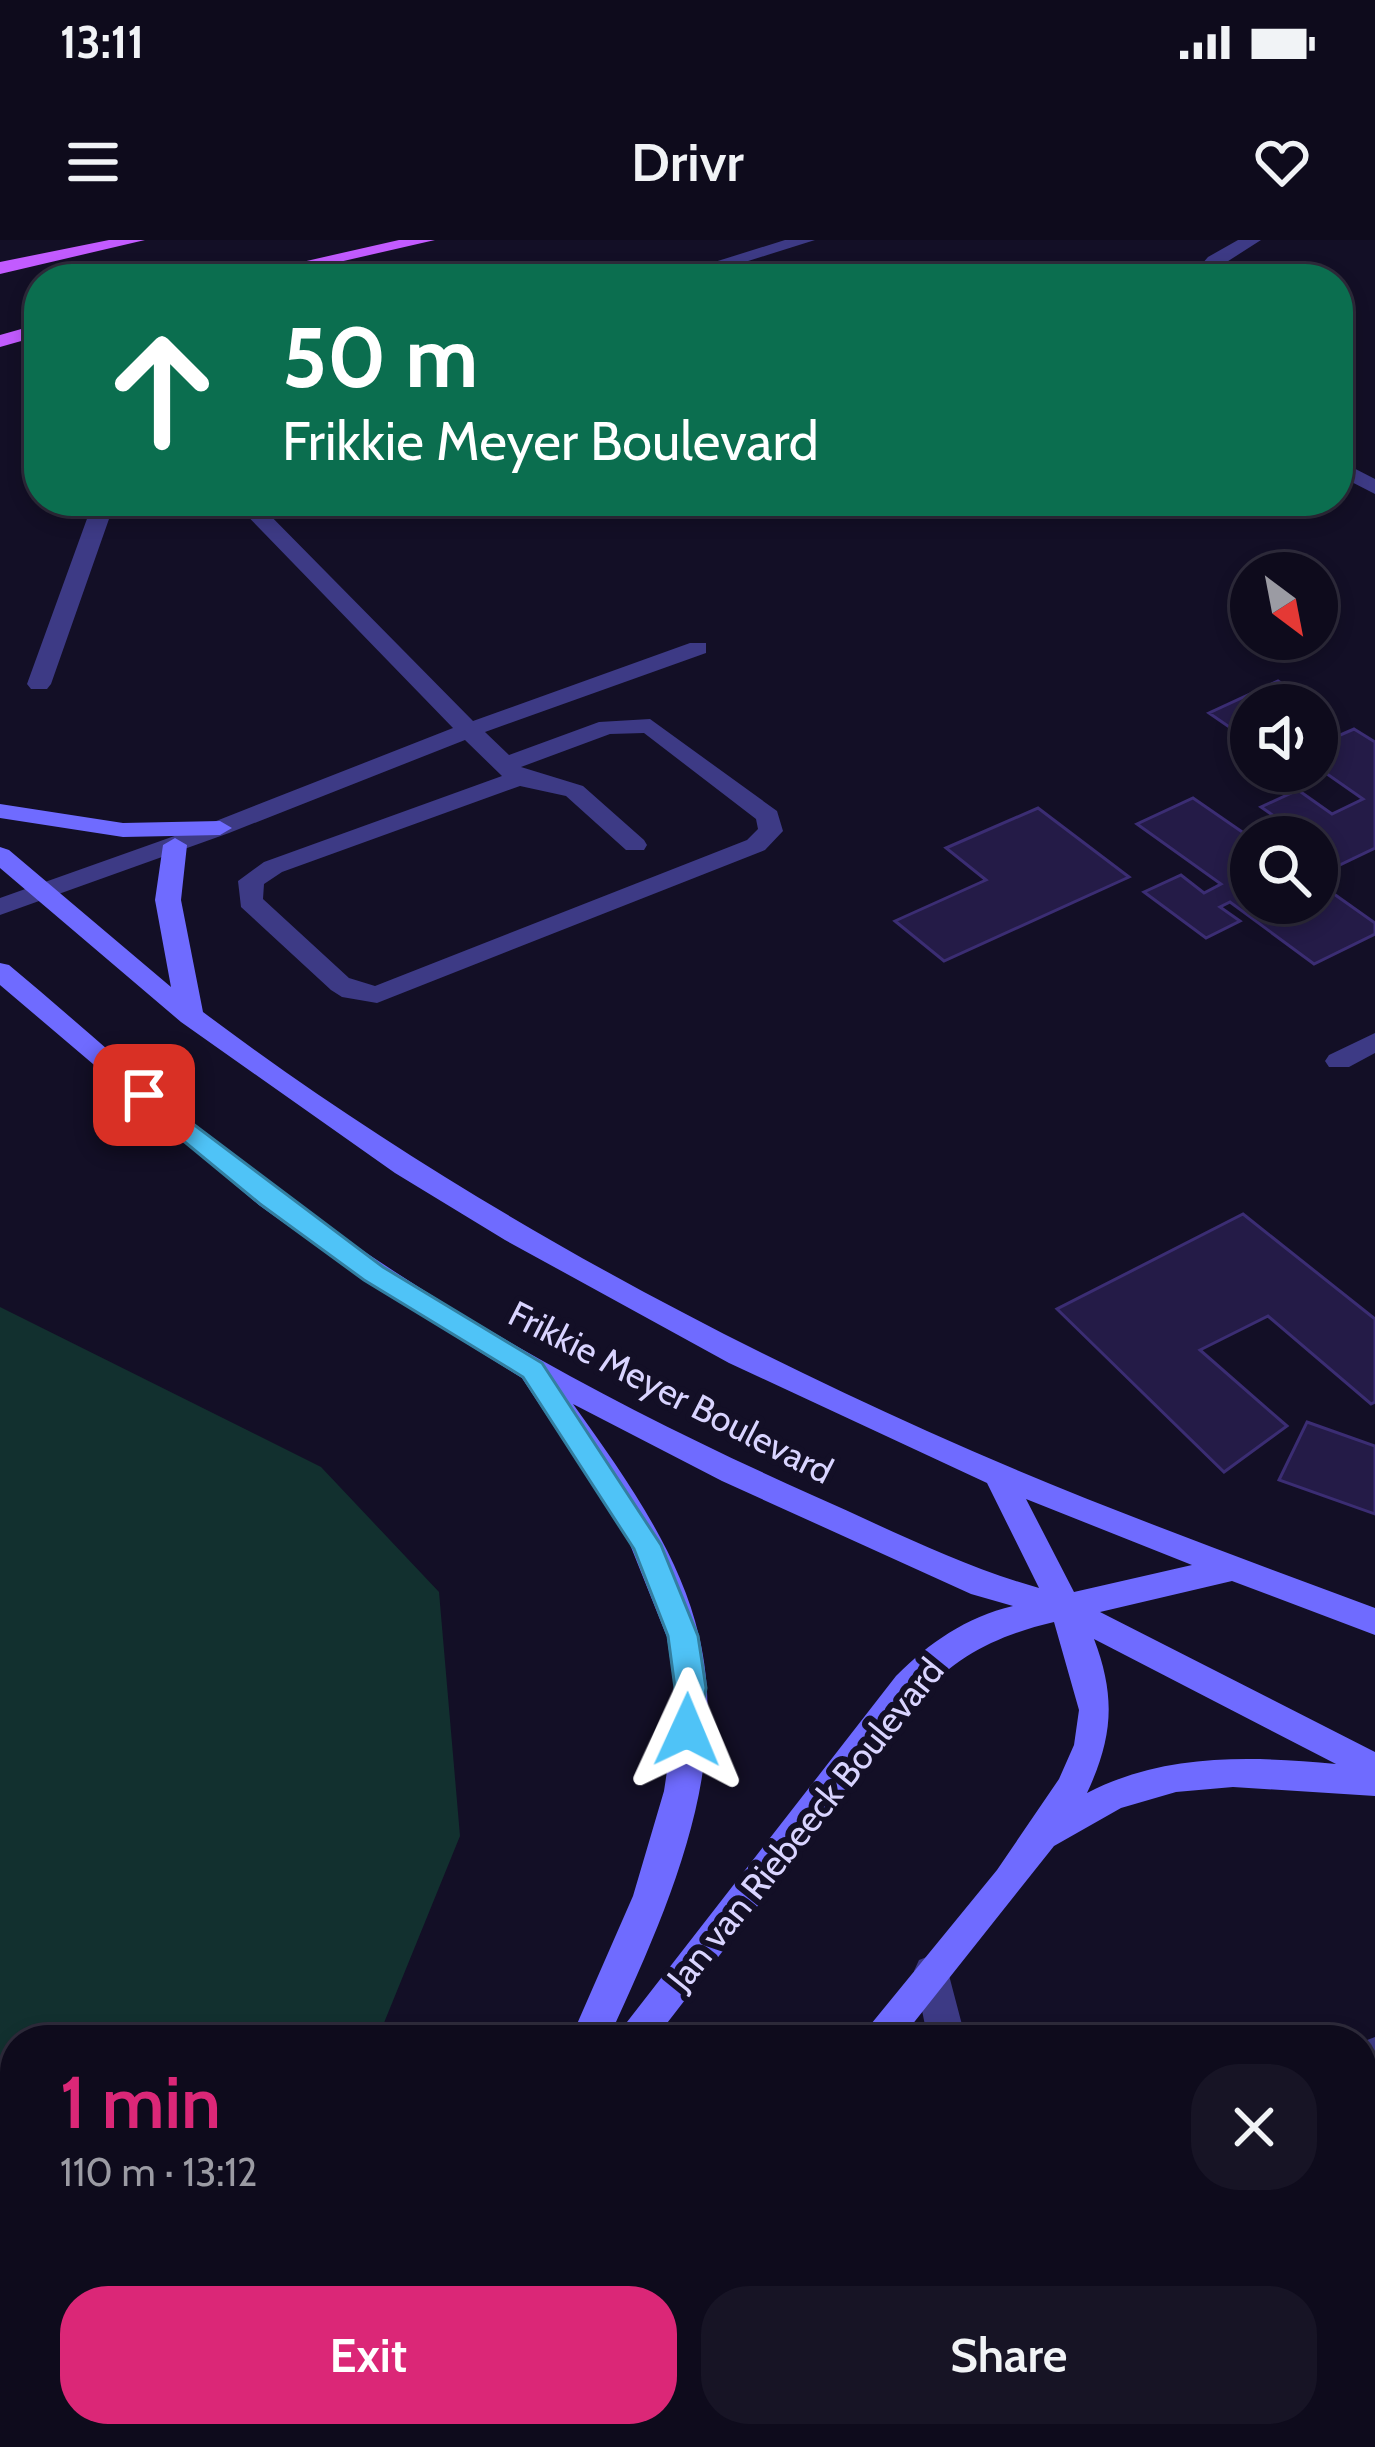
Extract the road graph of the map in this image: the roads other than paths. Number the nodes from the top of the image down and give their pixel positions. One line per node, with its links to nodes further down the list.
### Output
1 (136, 240): 8 (main road)
2 (426, 240): 5 (main road)
3 (806, 240): 6 (street)
4 (1252, 240): 7 (street)
5 (310, 264)
6 (722, 264)
7 (1212, 264)
8 (0, 268)
9 (100, 516): 12 (street)
10 (259, 516): 13 (street)
11 (698, 648): 13 (street)
12 (38, 684)
13 (469, 730): 14 (street); 16 (street)
14 (511, 771): 14 (street); 18 (street)
15 (0, 812): 16 (main road)
16 (220, 828): 17 (street)
17 (175, 844): 20 (street); 23 (main road)
18 (635, 845)
19 (0, 855): 20 (main road, Frikkie Meyer Boulevard)
20 (41, 890): 21 (street); 23 (main road, Frikkie Meyer Boulevard)
21 (0, 907)
22 (0, 971): 26 (main road, Frikkie Meyer Boulevard)
23 (190, 1016): 27 (main road, Frikkie Meyer Boulevard)
24 (1375, 1042): 25 (street)
25 (1339, 1061)
26 (532, 1370): 29 (main road, Frikkie Meyer Boulevard); 35 (main road)
27 (998, 1474): 28 (main road, Frikkie Meyer Boulevard); 29 (main road)
28 (1234, 1568): 29 (main road, Jan van Riebeeck Boulevard); 30 (main road, Frikkie Meyer Boulevard)
29 (1061, 1607): 31 (main road, Frikkie Meyer Boulevard); 33 (main road); 36 (main road, Jan van Riebeeck Boulevard)
30 (1375, 1622)
31 (1375, 1768)
32 (1375, 1782): 33 (main road)
33 (1041, 1838): 34 (main road)
34 (932, 1971): 37 (main road); 38 (street)
35 (597, 2025)
36 (644, 2025)
37 (889, 2025)
38 (944, 2025)

